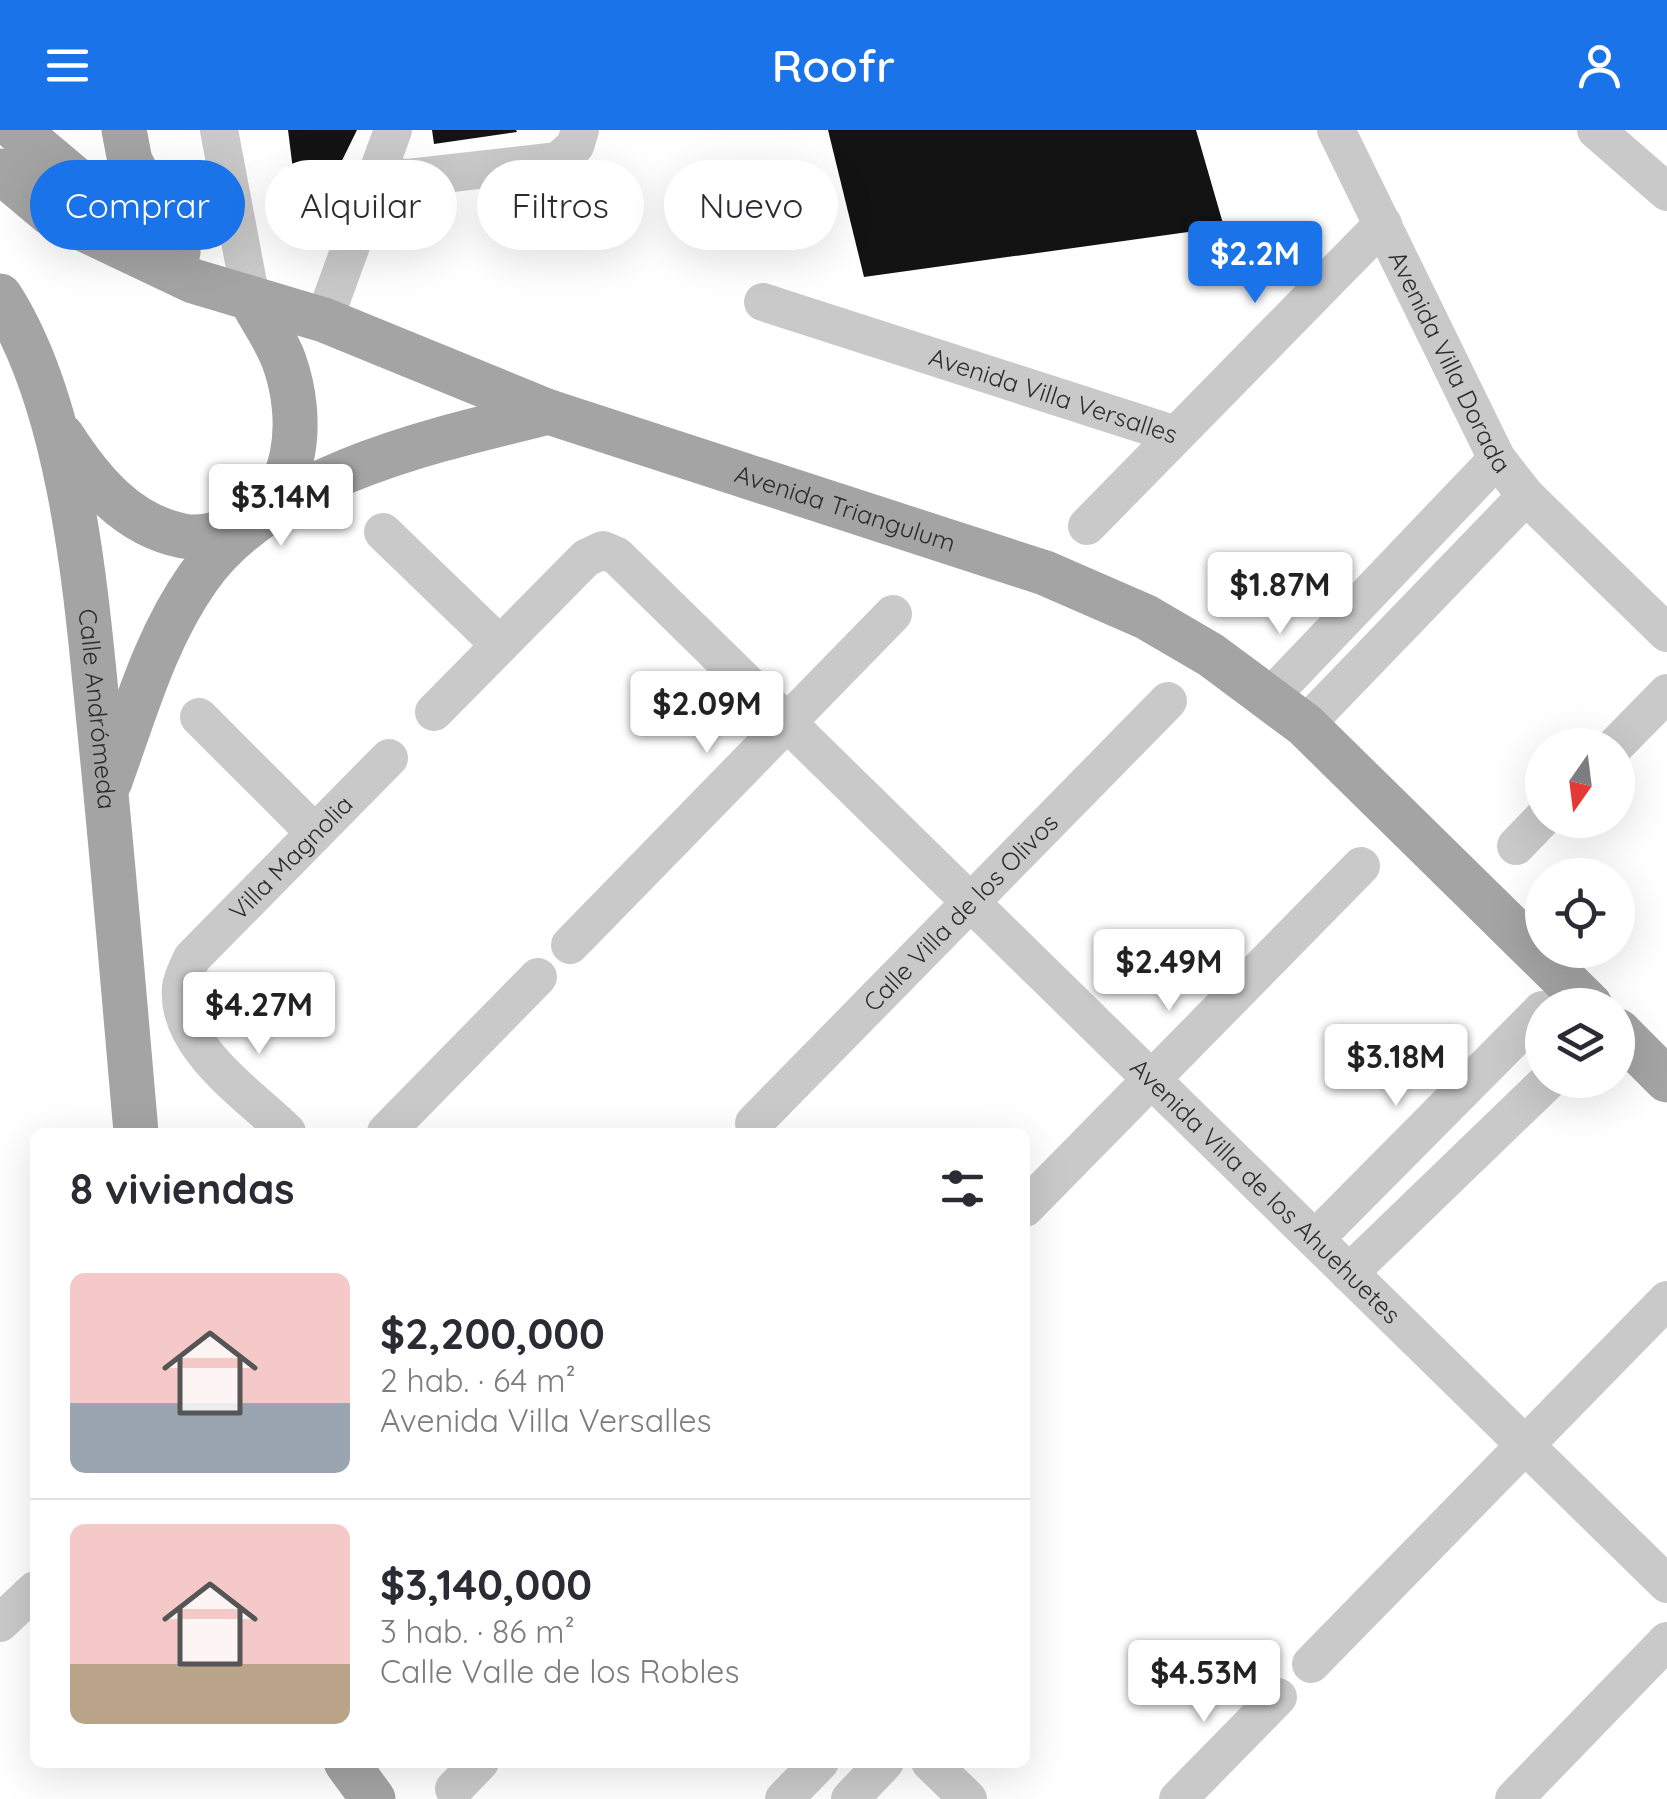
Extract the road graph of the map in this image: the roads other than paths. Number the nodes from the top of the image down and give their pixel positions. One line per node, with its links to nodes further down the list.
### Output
1 (17, 130): 14 (main road)
2 (124, 130): 14 (main road)
3 (219, 130): 16 (street)
4 (393, 130): 8 (street)
5 (580, 130): 10 (street)
6 (1336, 130): 12 (street, Avenida Villa Dorada)
7 (1596, 130): 11 (street)
8 (383, 160)
9 (0, 171): 14 (main road, Avenida Triangulum)
10 (457, 172)
11 (1667, 192)
12 (1382, 224): 22 (street, Avenida Villa Versalles); 23 (street, Avenida Villa Dorada)
13 (350, 250): 18 (street)
14 (194, 281): 16 (main road, Avenida Triangulum)
15 (0, 296): 20 (main road, Calle Andrómeda)
16 (250, 299): 18 (main road, Avenida Triangulum); 25 (main road)
17 (763, 302): 22 (street, Avenida Villa Versalles)
18 (324, 320): 21 (main road, Avenida Triangulum)
19 (0, 355): 20 (main road)
20 (44, 400): 25 (main road); 40 (main road, Calle Andrómeda)
21 (549, 412): 25 (main road); 32 (main road, Avenida Triangulum)
22 (1176, 436): 26 (street)
23 (1497, 459): 24 (street); 32 (street, Avenida Villa Dorada)
24 (1526, 496): 29 (street); 37 (street)
25 (259, 518): 40 (main road)
26 (1087, 526)
27 (383, 532): 30 (street)
28 (892, 614): 36 (street)
29 (1667, 633)
30 (500, 645): 34 (street); 36 (street, Avenida Villa de los Ahuehuetes)
31 (1667, 692): 38 (street)
32 (1271, 696): 37 (main road, Avenida Triangulum)
33 (1168, 702): 43 (street, Calle Villa de los Olivos)
34 (434, 712)
35 (199, 717): 41 (street)
36 (788, 722): 43 (street, Avenida Villa de los Ahuehuetes); 44 (street)
37 (1305, 725): 46 (main road, Avenida Triangulum)
38 (1632, 728)
39 (389, 758): 41 (street, Villa Magnolia)
40 (106, 792): 53 (main road, Calle Andrómeda)
41 (315, 833): 54 (street, Villa Magnolia)
42 (1361, 866): 49 (street)
43 (971, 902): 49 (street, Avenida Villa de los Ahuehuetes); 52 (street, Calle Villa de los Olivos)
44 (570, 944)
45 (538, 978): 55 (street)
46 (1550, 988)
47 (1525, 1036): 57 (street)
48 (1635, 1049): 50 (main road)
49 (1152, 1080): 56 (street); 57 (street, Avenida Villa de los Ahuehuetes)
50 (1667, 1080)
51 (1530, 1098): 58 (street)
52 (754, 1124)
53 (136, 1128)
54 (283, 1128)
55 (390, 1128)
56 (1030, 1203)
57 (1314, 1238): 58 (street, Avenida Villa de los Ahuehuetes)
58 (1349, 1273): 60 (street, Avenida Villa de los Ahuehuetes)
59 (1667, 1300): 60 (street)
60 (1525, 1445): 61 (street, Avenida Villa de los Ahuehuetes); 65 (street)
61 (1667, 1584)
62 (30, 1595): 63 (street)
63 (0, 1623)
64 (1667, 1641): 76 (street)
65 (1310, 1664)
66 (1278, 1698): 75 (street)
67 (351, 1768): 71 (main road)
68 (814, 1768): 72 (street)
69 (879, 1768): 73 (street)
70 (936, 1768): 74 (street)
71 (374, 1799)
72 (784, 1799)
73 (850, 1799)
74 (968, 1799)
75 (1178, 1799)
76 (1514, 1799)

